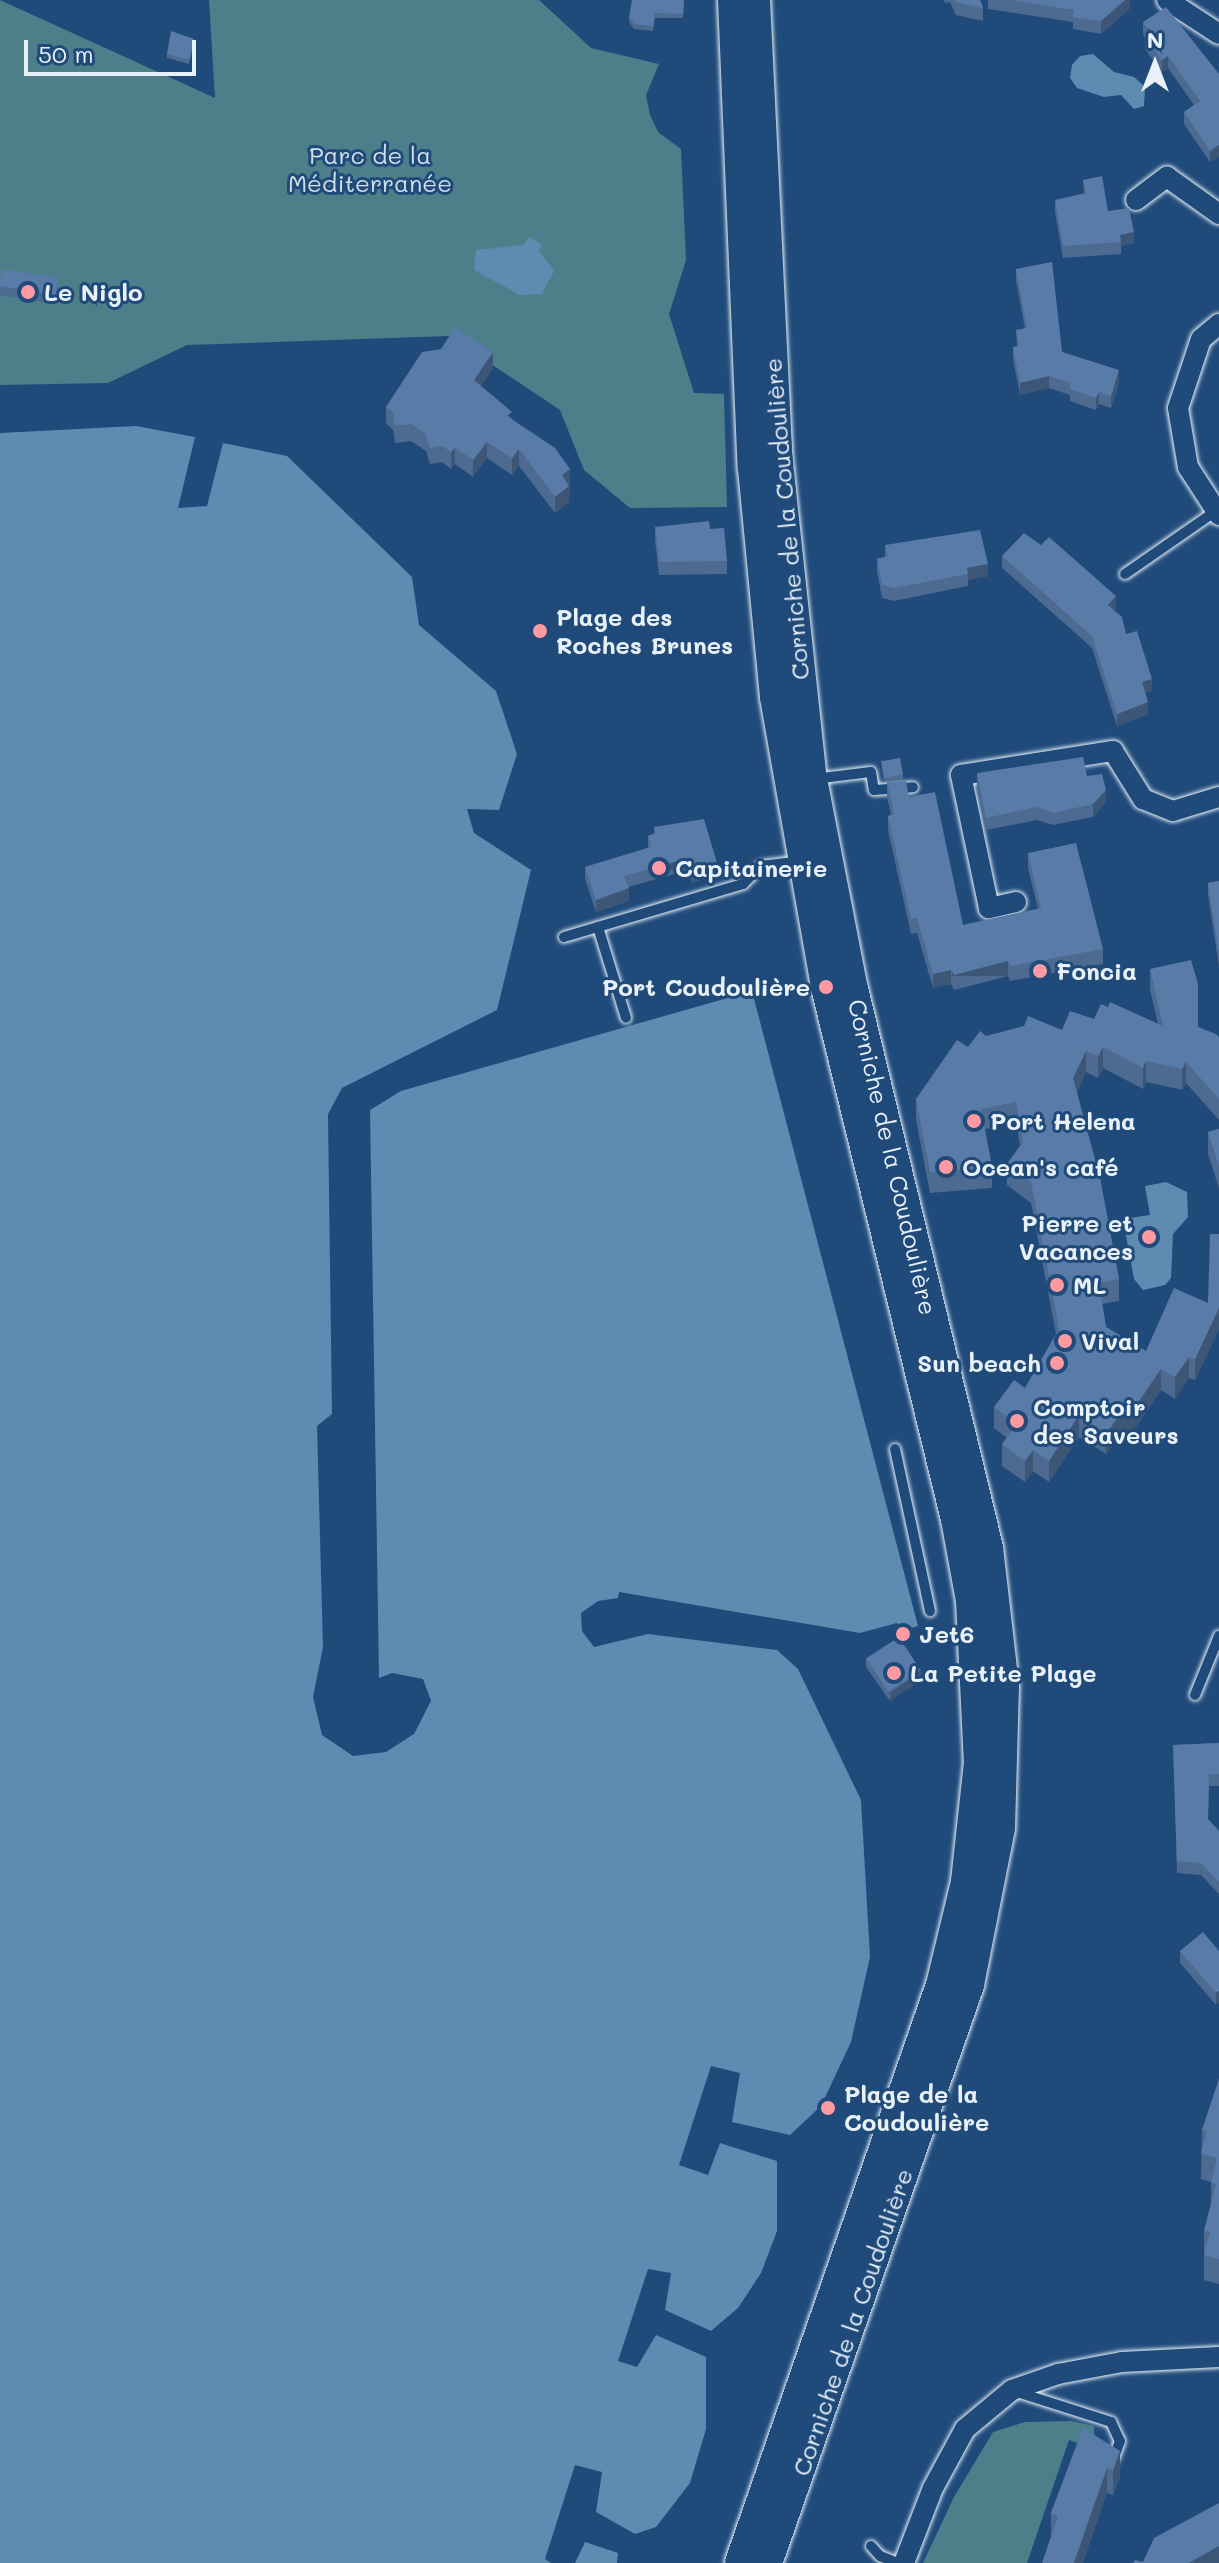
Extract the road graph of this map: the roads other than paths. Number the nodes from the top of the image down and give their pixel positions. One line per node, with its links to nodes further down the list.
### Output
1 (733, 0): 13 (main road, Corniche de la Coudoulière)
2 (755, 0): 10 (main road, Corniche de la Coudoulière)
3 (1167, 0): 4 (street)
4 (1219, 34)
5 (1136, 200): 6 (street)
6 (1219, 214)
7 (1219, 324): 8 (street)
8 (1218, 513): 9 (lane)
9 (1125, 574)
10 (812, 779): 11 (lane); 13 (main road, Corniche de la Coudoulière)
11 (913, 787)
12 (1219, 797): 14 (street)
13 (813, 860): 15 (lane); 18 (main road, Corniche de la Coudoulière); 18 (main road, Corniche de la Coudoulière)
14 (1016, 902)
15 (598, 927): 16 (lane); 17 (lane)
16 (564, 937)
17 (626, 1018)
18 (948, 1436): 27 (main road, Corniche de la Coudoulière); 28 (main road, Corniche de la Coudoulière)
19 (895, 1449): 20 (lane)
20 (930, 1611)
21 (1219, 1636): 22 (lane)
22 (1195, 1695)
23 (1219, 2357): 24 (street)
24 (1012, 2390): 25 (lane); 29 (street)
25 (1107, 2463)
26 (871, 2546): 29 (lane)
27 (740, 2563)
28 (767, 2563)
29 (901, 2563)

